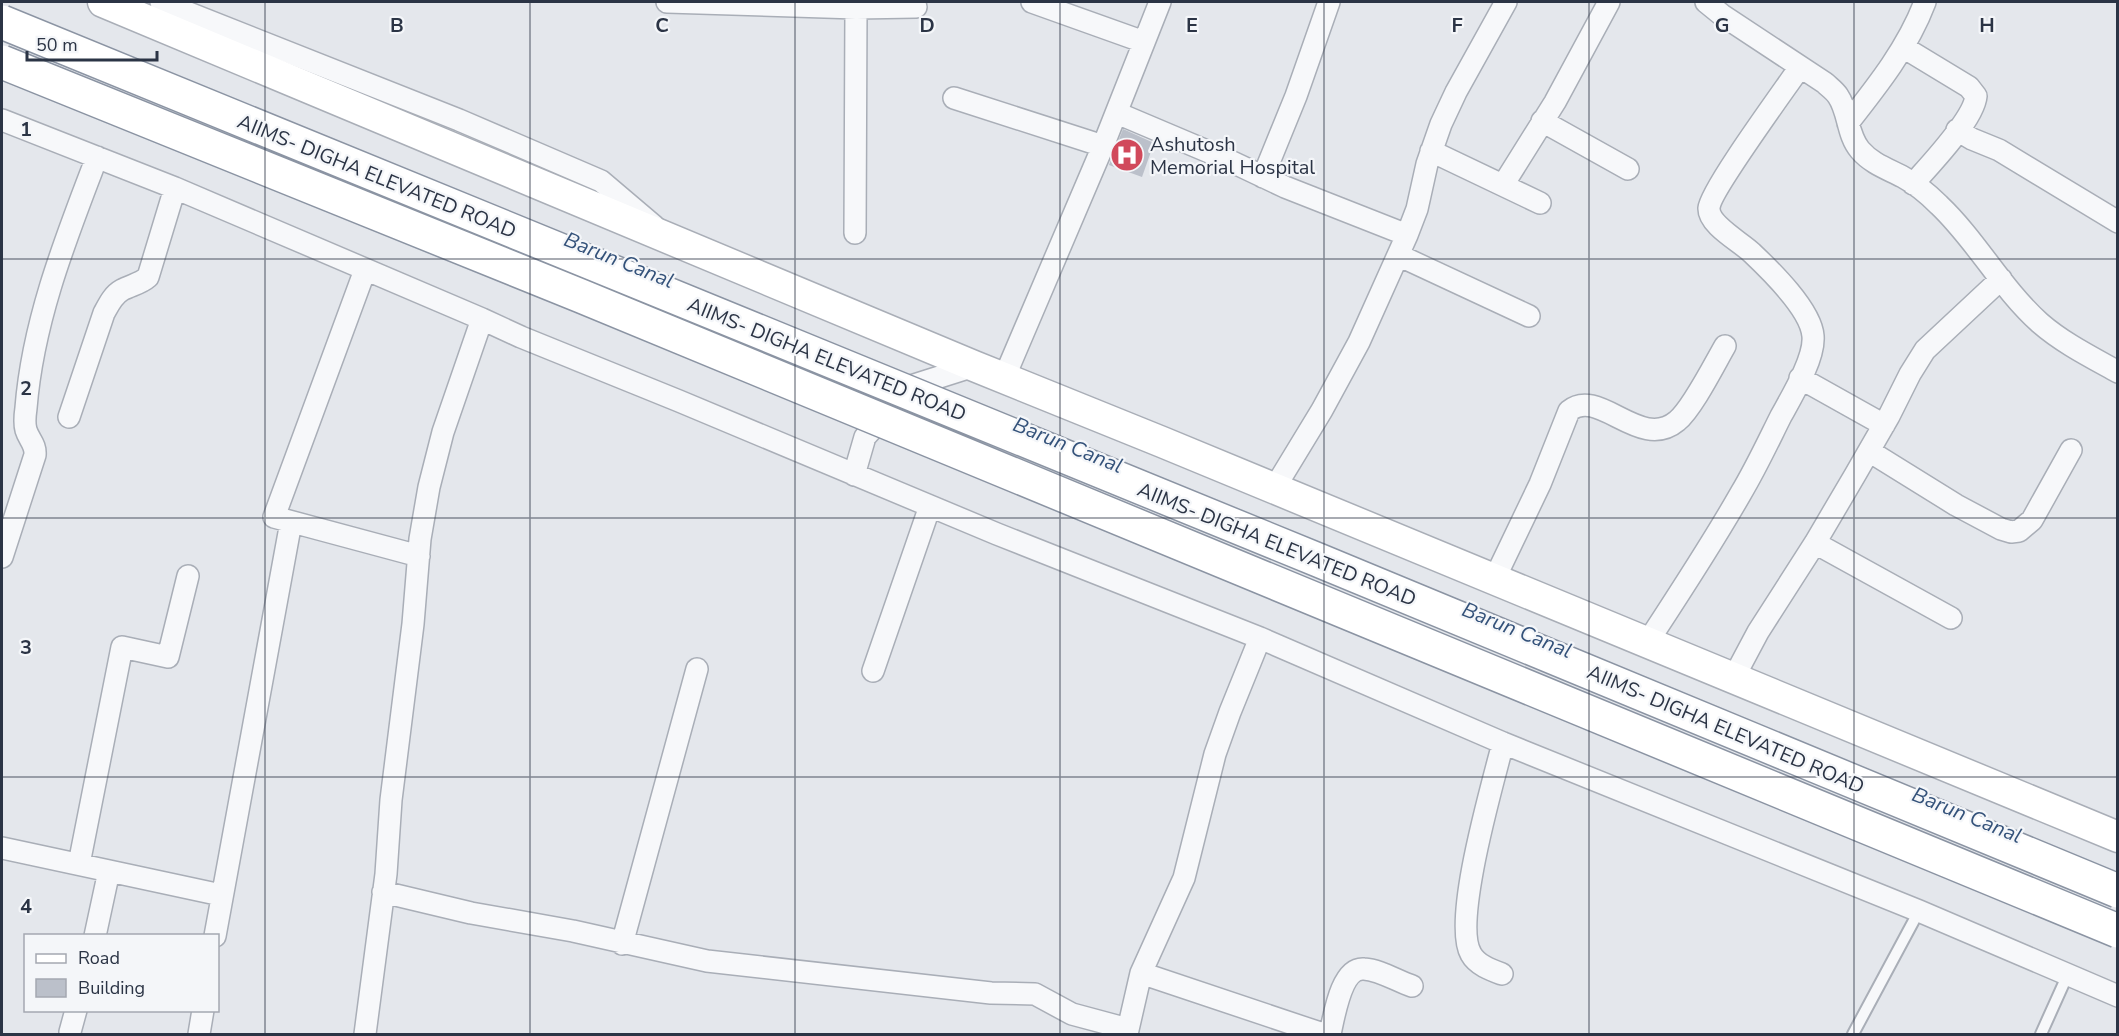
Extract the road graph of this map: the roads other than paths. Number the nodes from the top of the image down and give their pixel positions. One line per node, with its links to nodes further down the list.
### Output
1 (103, 2): 36 (street)
2 (161, 2): 36 (street)
3 (667, 2): 12 (street)
4 (1032, 2): 14 (street)
5 (1160, 2): 14 (street)
6 (1329, 2): 28 (street)
7 (1506, 2): 25 (street)
8 (1609, 2): 21 (street)
9 (1706, 2): 17 (street)
10 (1925, 2): 15 (street)
11 (916, 7): 12 (street)
12 (856, 8): 34 (street)
13 (2, 22): 71 (highway, AIIMS- DIGHA ELEVATED ROAD, bridge)
14 (1144, 42): 19 (street)
15 (1903, 47): 22 (street); 23 (street)
16 (2, 62): 75 (highway, AIIMS- DIGHA ELEVATED ROAD, bridge)
17 (1800, 67): 22 (street); 46 (street)
18 (954, 98): 24 (street)
19 (1117, 113): 24 (street); 28 (street)
20 (2, 120): 26 (street)
21 (1542, 122): 27 (street); 29 (street)
22 (1848, 123): 30 (street)
23 (1958, 130): 30 (street); 33 (street)
24 (1103, 146): 45 (street)
25 (1431, 151): 29 (street); 35 (street)
26 (97, 157): 31 (street); 57 (street)
27 (1628, 169)
28 (1263, 177): 35 (street)
29 (1503, 184): 32 (street)
30 (1913, 184): 39 (street)
31 (175, 188): 38 (street); 47 (street)
32 (1540, 203)
33 (2118, 222)
34 (855, 233)
35 (1407, 235): 37 (street)
36 (671, 240): 43 (street)
37 (1398, 255): 40 (street); 52 (street)
38 (365, 270): 41 (street); 54 (street)
39 (2001, 279): 44 (street); 48 (street)
40 (1528, 316)
41 (482, 319): 51 (street); 56 (street)
42 (1725, 346): 59 (street)
43 (974, 366): 45 (street); 51 (street, bridge)
44 (2118, 372)
45 (1004, 378): 52 (street)
46 (1800, 378): 48 (street); 62 (street)
47 (69, 417)
48 (1884, 425): 50 (street)
49 (2071, 450): 50 (street)
50 (1869, 451): 55 (street)
51 (854, 475): 53 (street)
52 (1274, 489): 59 (street)
53 (930, 506): 61 (street); 64 (street)
54 (291, 522): 56 (street); 73 (street)
55 (1815, 543): 60 (street); 65 (street)
56 (419, 555): 72 (street)
57 (2, 556)
58 (188, 576): 69 (street)
59 (1494, 580): 62 (street)
60 (1951, 618)
61 (1260, 638): 66 (street); 79 (street)
62 (1647, 643): 65 (street)
63 (697, 669): 78 (street)
64 (873, 671)
65 (1733, 679): 67 (street)
66 (1503, 743): 74 (street); 80 (street)
67 (2118, 837)
68 (2, 848): 69 (street)
69 (79, 864): 70 (street)
70 (109, 871): 73 (street); 76 (street)
71 (2118, 891)
72 (383, 892): 78 (street); 89 (street)
73 (221, 895): 77 (street)
74 (1919, 911): 81 (street); 92 (lane)
75 (2118, 930)
76 (95, 934)
77 (215, 934)
78 (622, 944): 87 (street)
79 (1141, 973): 87 (street); 90 (street)
80 (1502, 974)
81 (2068, 974): 83 (street); 93 (lane)
82 (1412, 986): 91 (street)
83 (2118, 996)
84 (76, 1012): 86 (street)
85 (203, 1012): 88 (street)
86 (70, 1032)
87 (1128, 1032)
88 (200, 1035)
89 (365, 1035)
90 (1323, 1035)
91 (1330, 1035)
92 (1853, 1035)
93 (2041, 1035)

